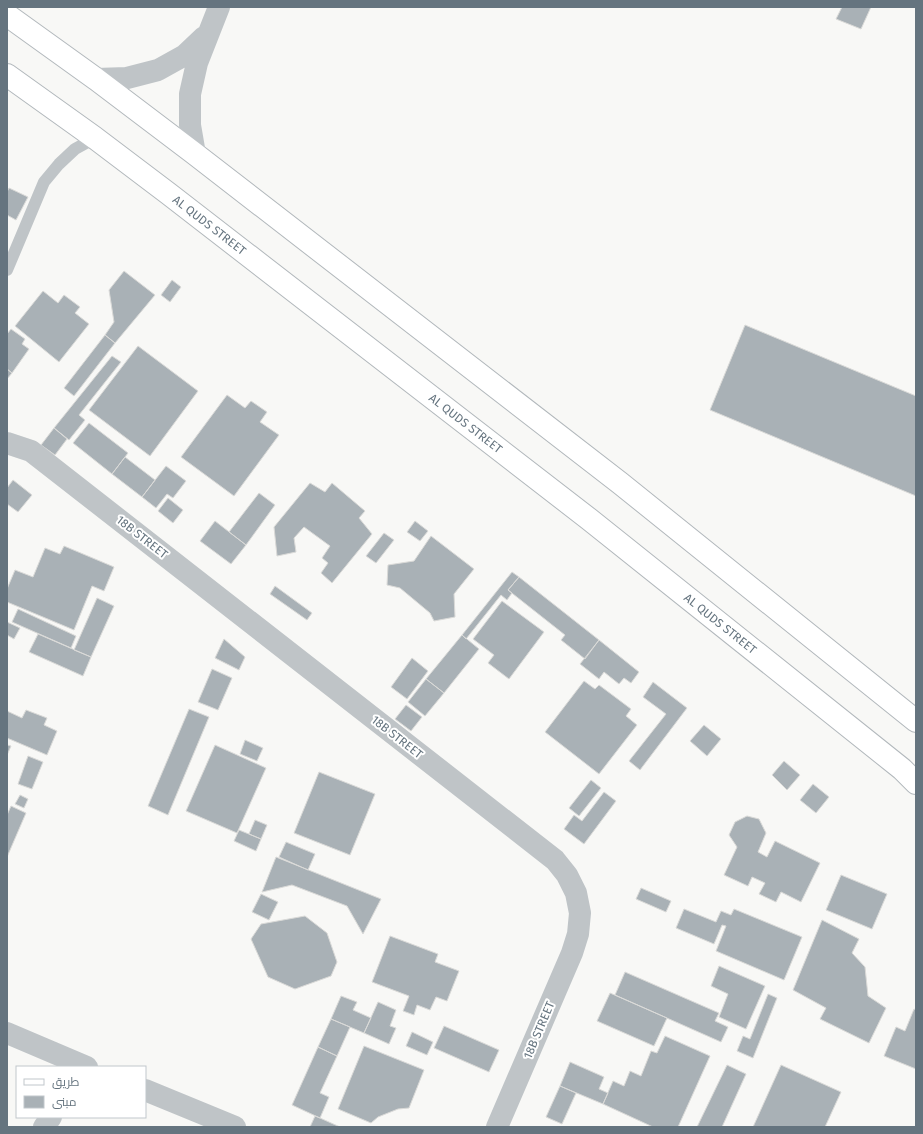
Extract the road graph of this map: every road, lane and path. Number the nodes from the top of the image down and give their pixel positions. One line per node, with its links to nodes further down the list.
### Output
1 (219, 7): 3 (street)
2 (7, 15): 5 (main road)
3 (208, 34): 5 (street); 7 (street)
4 (7, 75): 6 (main road, AL QUDS STREET)
5 (96, 79): 7 (main road)
6 (95, 138): 8 (lane); 11 (main road, AL QUDS STREET)
7 (195, 154): 10 (main road)
8 (7, 270)
9 (7, 443): 19 (street, 18B STREET)
10 (916, 721)
11 (916, 783)
12 (7, 1033): 13 (street)
13 (49, 1060): 14 (street)
14 (80, 1066)
15 (146, 1090): 18 (street)
16 (50, 1118): 17 (street)
17 (44, 1127)
18 (234, 1127)
19 (497, 1127)

